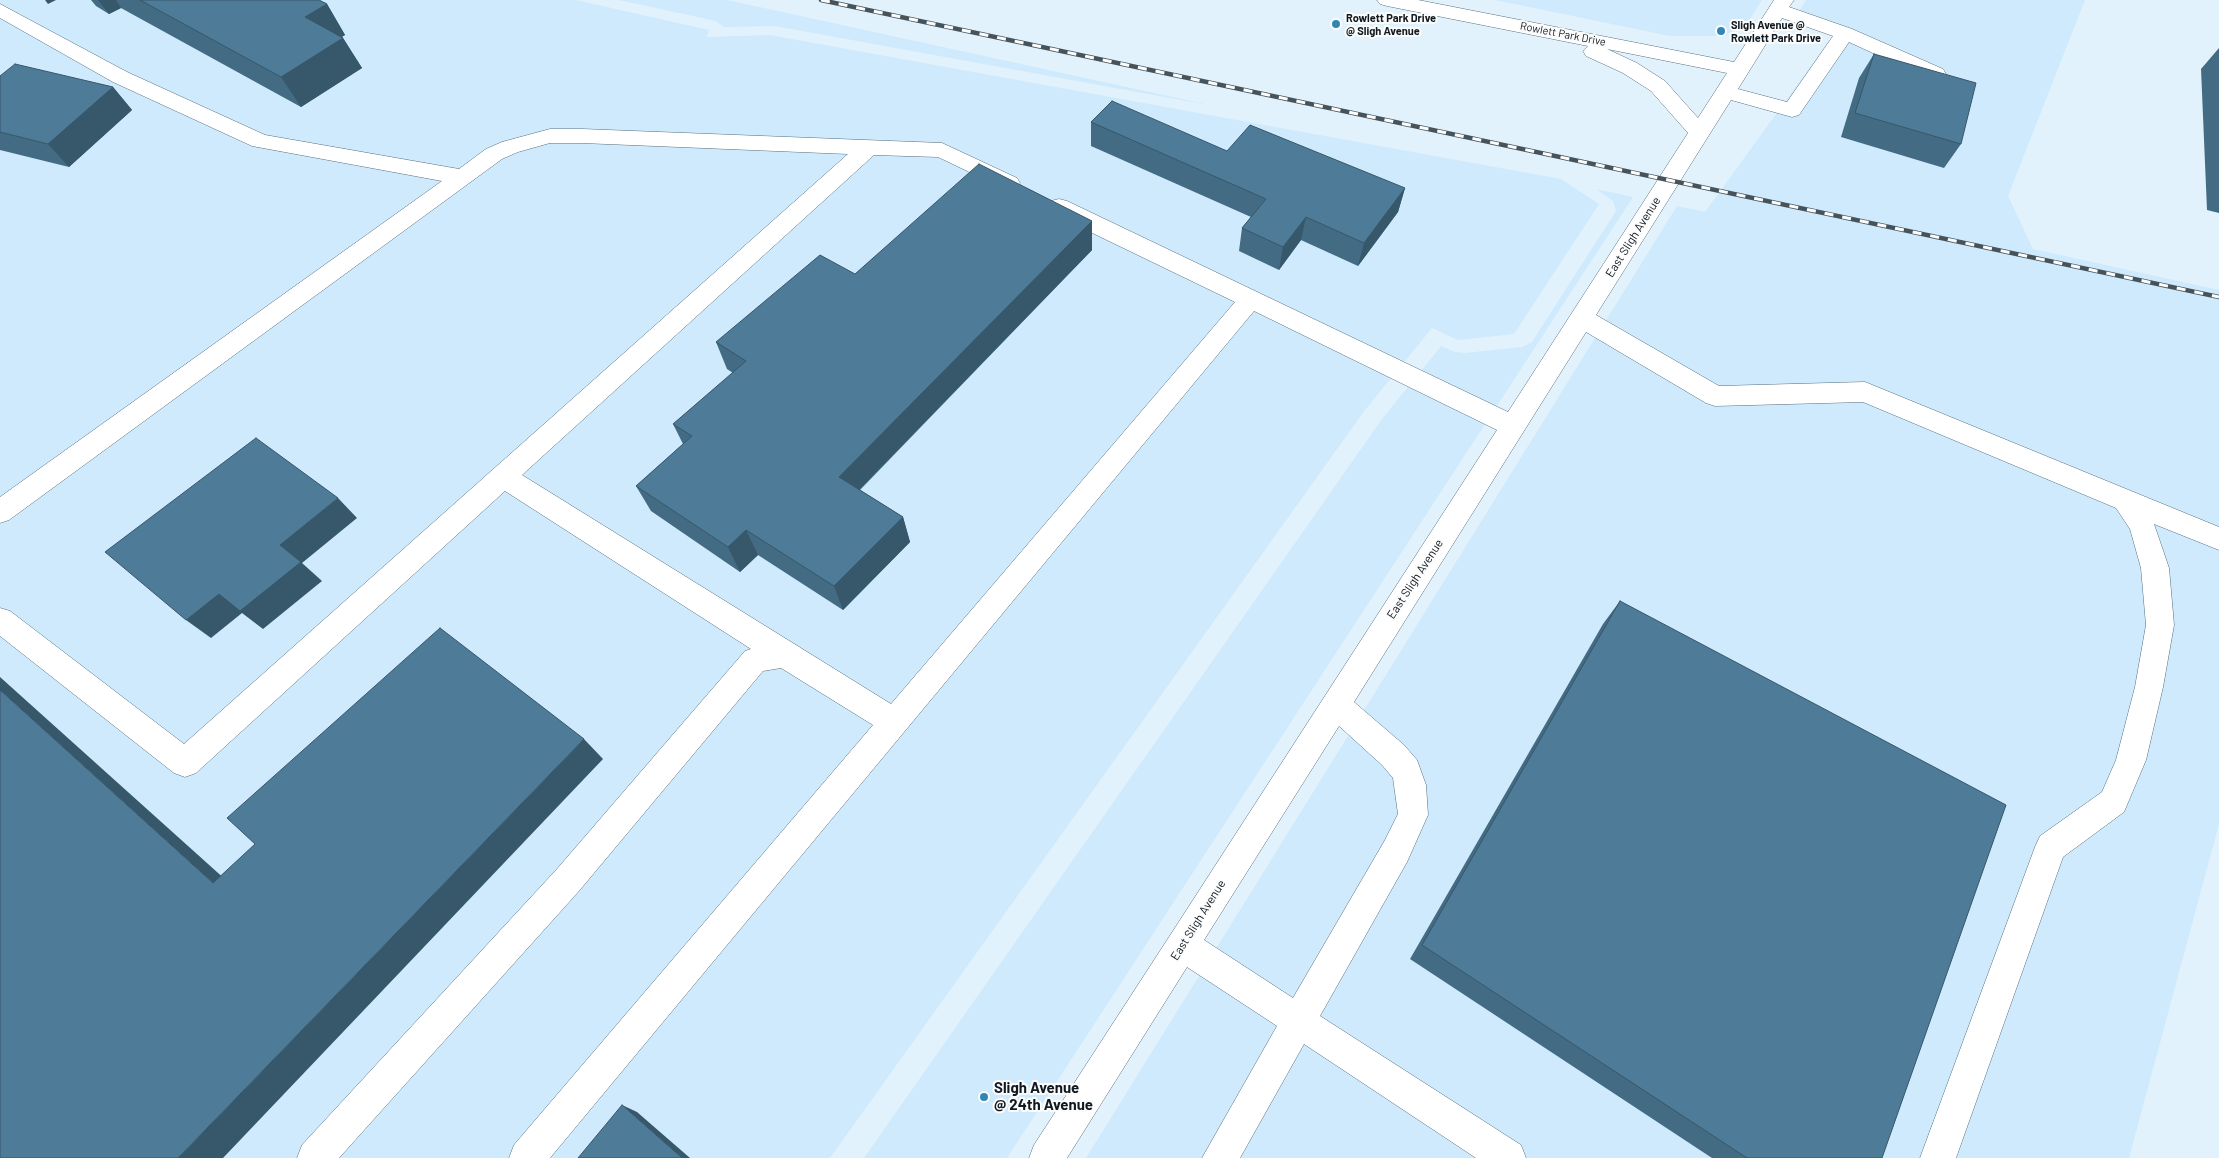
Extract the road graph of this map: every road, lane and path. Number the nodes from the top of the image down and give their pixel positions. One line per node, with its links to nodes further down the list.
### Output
1 (1387, 0): 4 (street, Rowlett Park Drive)
2 (1781, 5): 5 (street); 6 (street, East Sligh Avenue)
3 (0, 10): 11 (street)
4 (1548, 31): 6 (street, Rowlett Park Drive); 9 (street)
5 (1845, 33): 7 (street); 8 (street)
6 (1739, 69): 8 (street, East Sligh Avenue)
7 (1936, 74)
8 (1725, 92): 9 (street, East Sligh Avenue)
9 (1699, 132): 13 (street, East Sligh Avenue)
10 (869, 147): 11 (street); 12 (street); 15 (street)
11 (463, 177): 17 (street)
12 (1251, 299): 14 (street); 22 (street)
13 (1581, 318): 14 (street, East Sligh Avenue); 16 (street)
14 (1513, 426): 21 (street, East Sligh Avenue)
15 (503, 476): 19 (street); 20 (street)
16 (2125, 500): 18 (street); 30 (street)
17 (0, 512)
18 (2219, 539)
19 (0, 620)
20 (784, 655): 22 (street); 25 (street)
21 (1336, 704): 23 (street, East Sligh Avenue); 24 (street)
22 (894, 722): 26 (street)
23 (1182, 945): 24 (street); 27 (street, East Sligh Avenue)
24 (1297, 1021): 28 (street); 29 (street)
25 (315, 1158)
26 (527, 1158)
27 (1047, 1158)
28 (1220, 1158)
29 (1508, 1158)
30 (1938, 1158)

